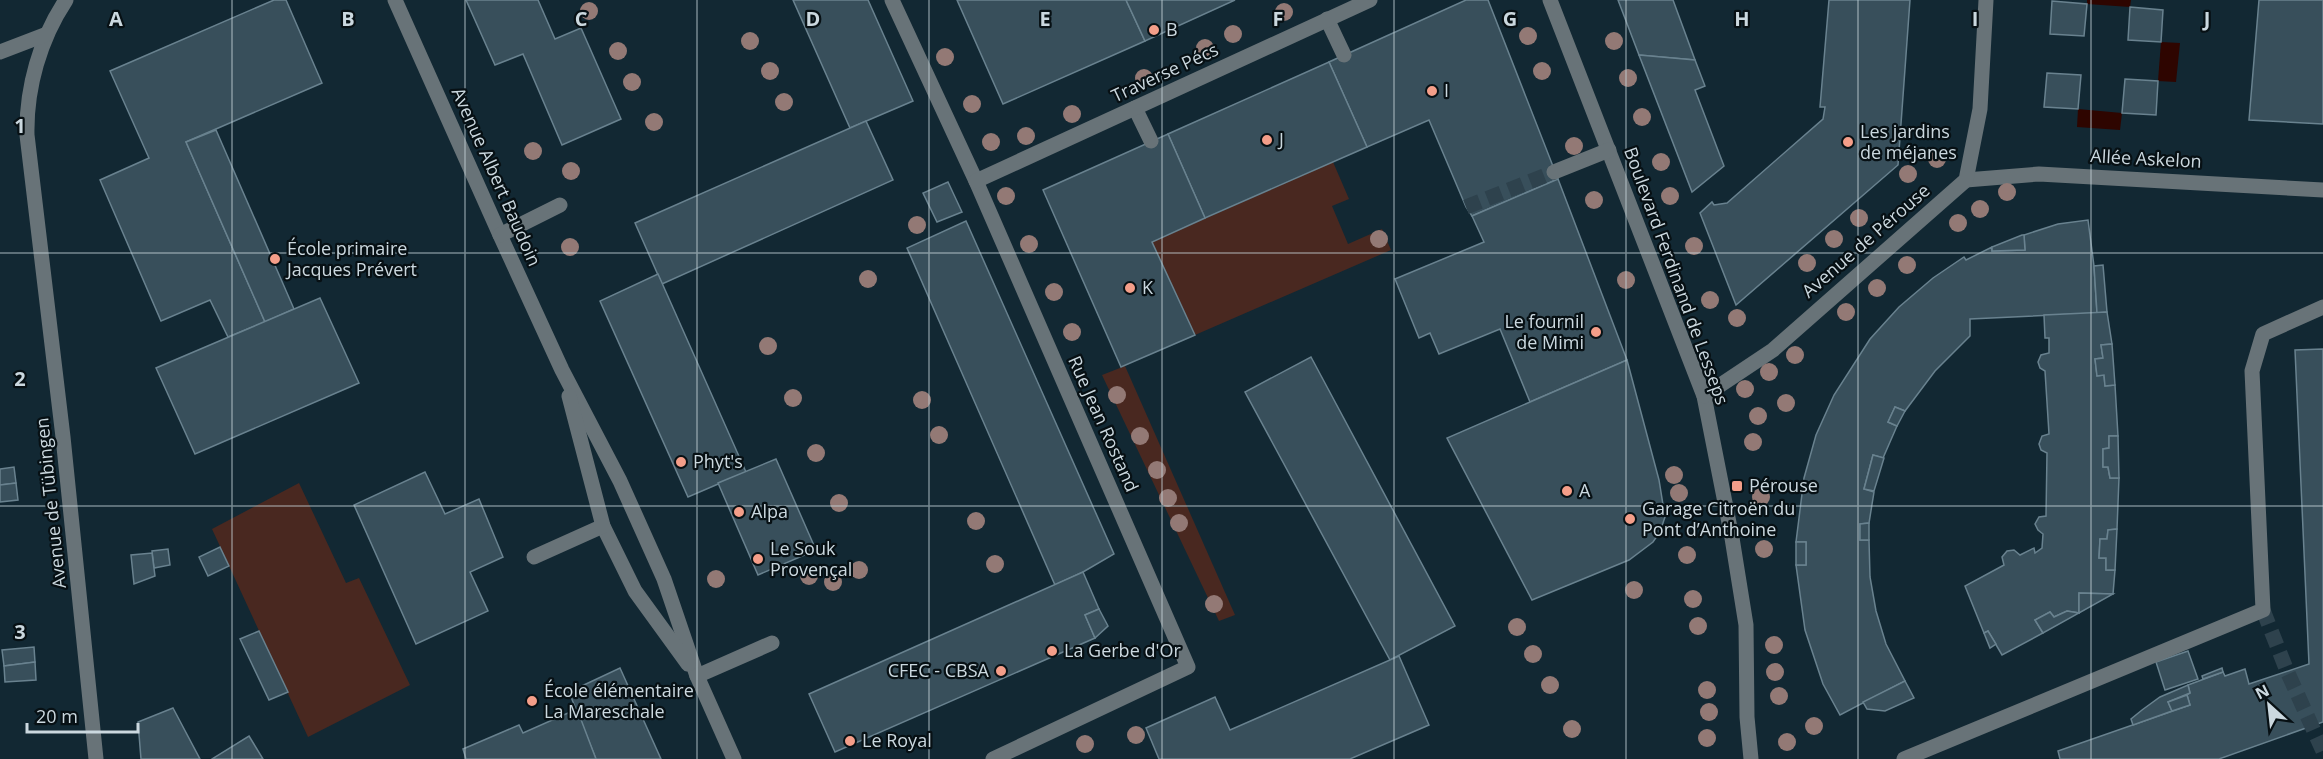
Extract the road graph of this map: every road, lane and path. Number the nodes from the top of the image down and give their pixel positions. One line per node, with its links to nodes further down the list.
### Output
1 (66, 0): 8 (street, Avenue de Tübingen)
2 (395, 0): 19 (street, Avenue Albert Baudoin)
3 (892, 0): 16 (street, Rue Jean Rostand)
4 (1370, 0): 7 (street, Traverse Pécs)
5 (1551, 0): 13 (street, Boulevard Ferdinand de Lesseps)
6 (1986, 0): 15 (street)
7 (1327, 19): 10 (street); 11 (street, Traverse Pécs)
8 (47, 34): 9 (street); 28 (street, Avenue de Tübingen)
9 (0, 52)
10 (1344, 55)
11 (1135, 108): 12 (street); 16 (street, Traverse Pécs)
12 (1151, 141)
13 (1609, 150): 14 (street); 22 (street, Boulevard Ferdinand de Lesseps)
14 (1554, 172)
15 (1966, 180): 17 (street, Allée Askelon); 22 (street, Avenue de Pérouse)
16 (976, 181): 30 (street, Rue Jean Rostand)
17 (2323, 190)
18 (560, 205): 19 (street)
19 (500, 235): 21 (street, Avenue Albert Baudoin)
20 (2323, 307): 33 (street)
21 (562, 370): 23 (street, Avenue Albert Baudoin); 26 (street, Avenue Albert Baudoin)
22 (1704, 396): 27 (street, Boulevard Ferdinand de Lesseps)
23 (603, 526): 24 (street); 26 (street, Avenue Albert Baudoin)
24 (534, 557)
25 (772, 643): 26 (street)
26 (697, 676): 29 (street, Avenue Albert Baudoin)
27 (1747, 717): 31 (street, Boulevard Ferdinand de Lesseps); 32 (street, Boulevard Ferdinand de Lesseps)
28 (96, 759)
29 (734, 759)
30 (993, 759)
31 (1740, 759)
32 (1751, 759)
33 (1904, 759)

